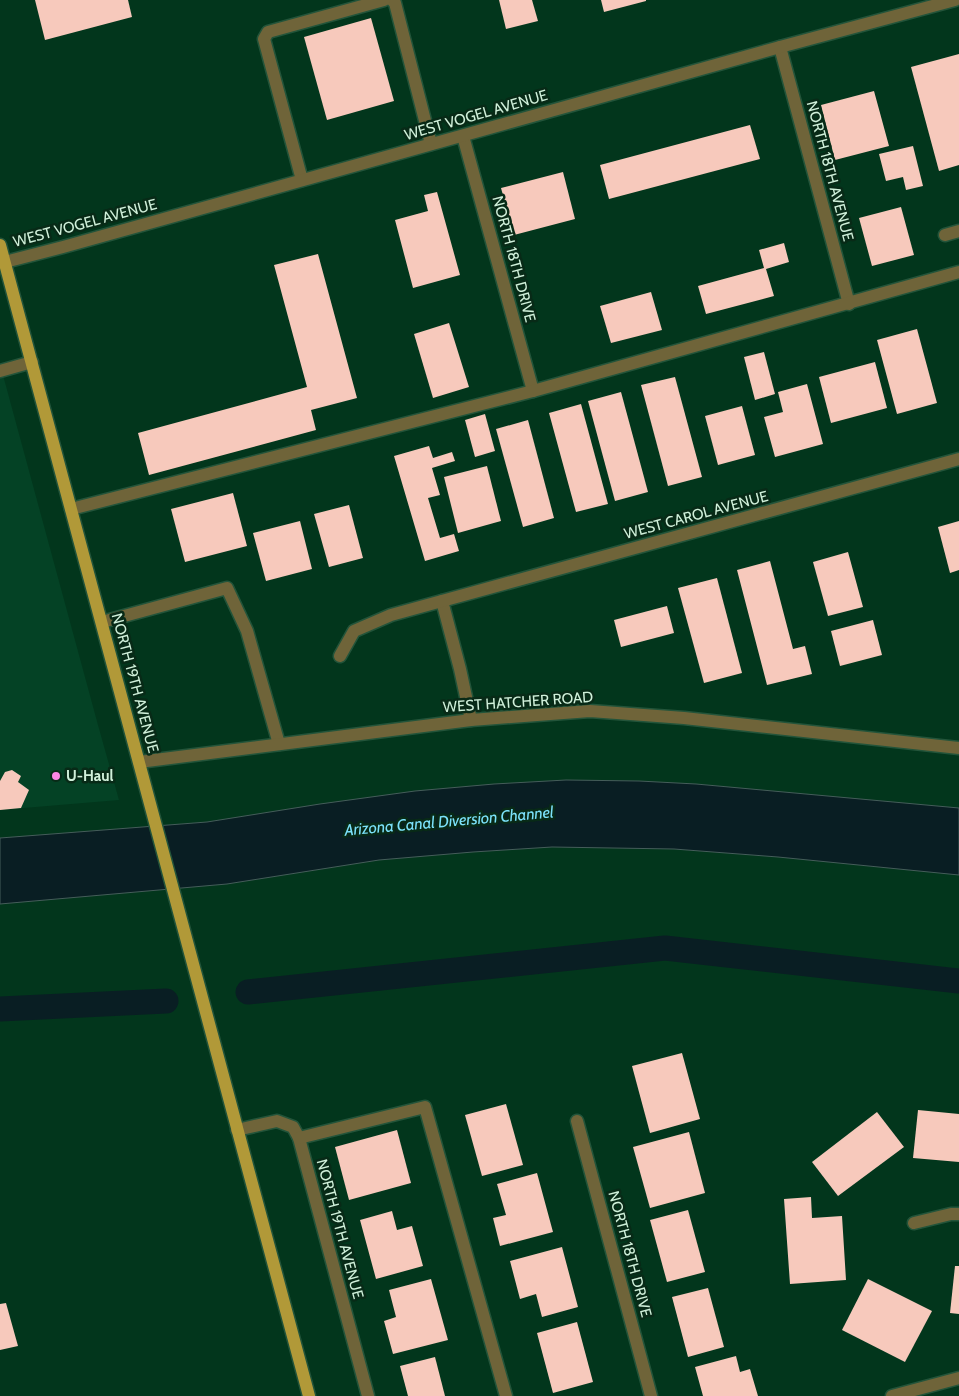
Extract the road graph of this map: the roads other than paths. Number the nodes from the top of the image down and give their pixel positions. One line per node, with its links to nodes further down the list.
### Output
1 (384, 0): 7 (street)
2 (392, 0): 6 (street)
3 (955, 0): 4 (street, WEST VOGEL AVENUE)
4 (780, 47): 5 (street, WEST VOGEL AVENUE); 13 (street, NORTH 18TH AVENUE)
5 (463, 136): 6 (street, WEST VOGEL AVENUE); 16 (street, NORTH 18TH DRIVE)
6 (432, 144): 7 (street, WEST VOGEL AVENUE)
7 (302, 180): 11 (street, WEST VOGEL AVENUE)
8 (959, 231): 9 (street)
9 (945, 235)
10 (0, 245): 11 (main road, NORTH 19TH AVENUE)
11 (5, 262): 14 (main road, NORTH 19TH AVENUE)
12 (959, 272): 13 (street)
13 (849, 304): 16 (street)
14 (32, 362): 15 (street); 18 (main road, NORTH 19TH AVENUE)
15 (0, 371)
16 (533, 391): 18 (street)
17 (959, 460): 19 (street, WEST CAROL AVENUE)
18 (71, 509): 20 (main road, NORTH 19TH AVENUE)
19 (442, 601): 21 (street, WEST CAROL AVENUE); 22 (street)
20 (102, 622): 23 (street); 25 (main road, NORTH 19TH AVENUE)
21 (340, 656)
22 (470, 720): 23 (street, WEST HATCHER ROAD); 24 (street, WEST HATCHER ROAD)
23 (279, 744): 25 (street, WEST HATCHER ROAD)
24 (959, 748)
25 (139, 762): 27 (main road, NORTH 19TH AVENUE)
26 (577, 1121): 35 (street, NORTH 18TH DRIVE)
27 (237, 1130): 28 (street); 32 (main road, NORTH 19TH AVENUE)
28 (299, 1138): 33 (street, NORTH 19TH AVENUE); 34 (street)
29 (959, 1214): 30 (street)
30 (914, 1223)
31 (959, 1378): 36 (street)
32 (309, 1396)
33 (368, 1396)
34 (506, 1396)
35 (651, 1396)
36 (892, 1396)

